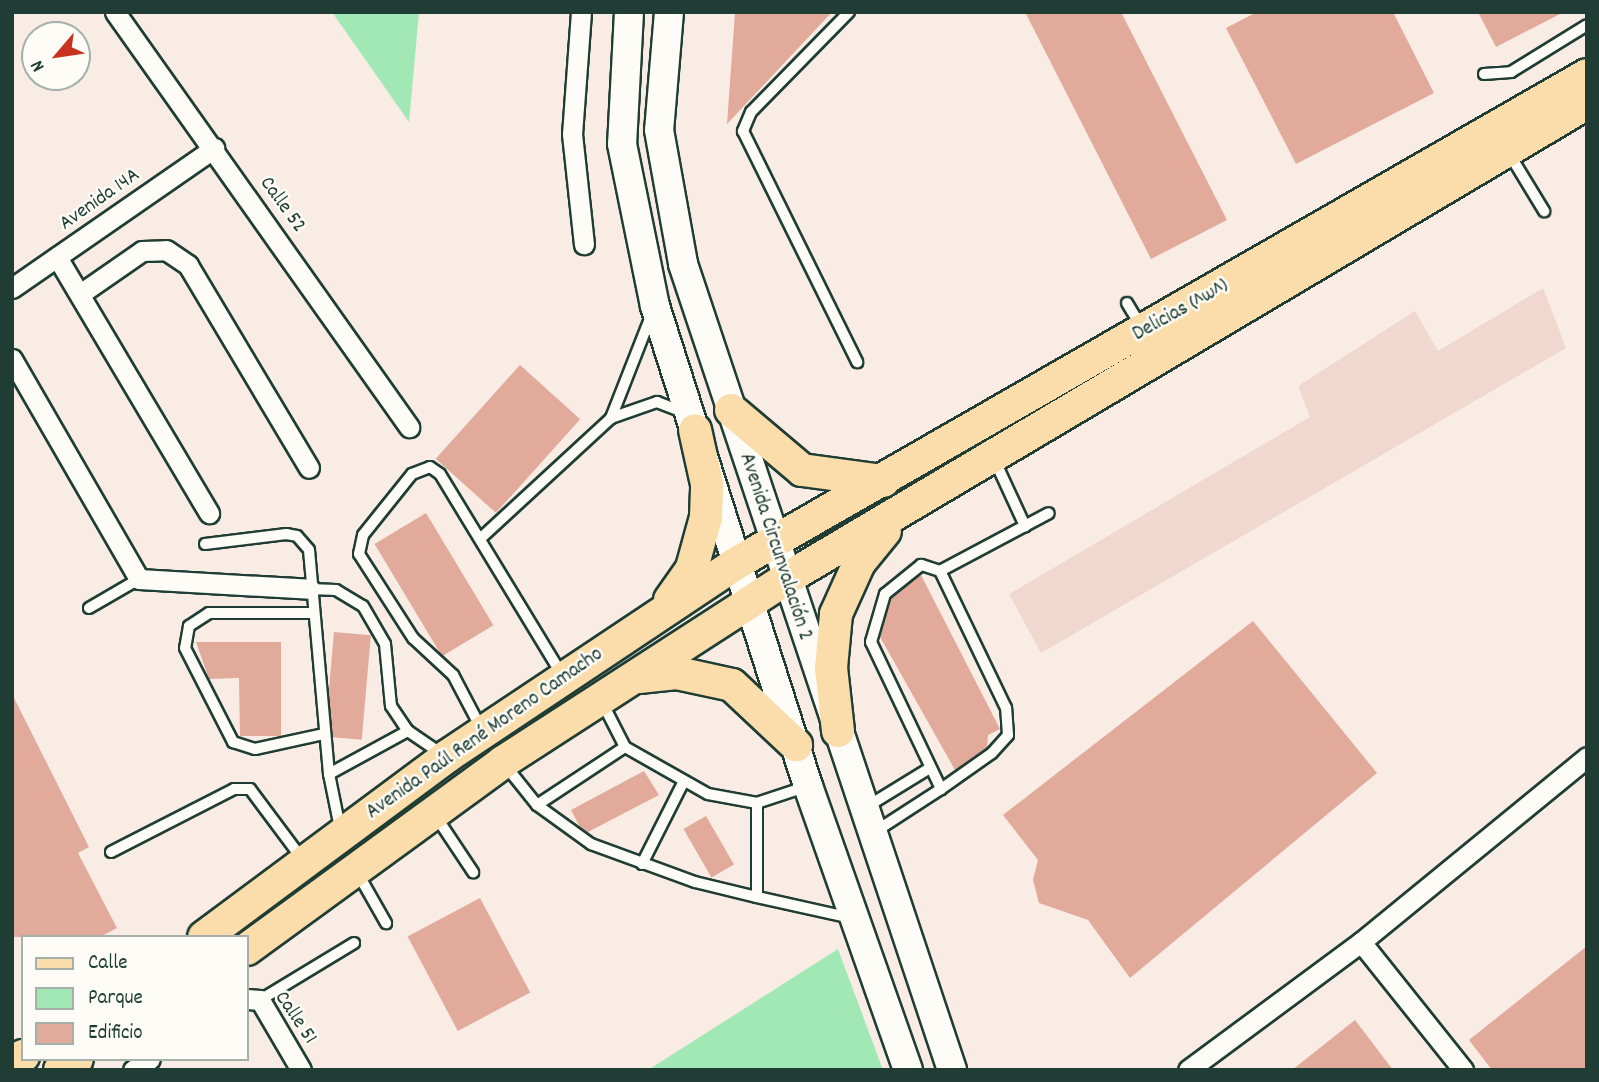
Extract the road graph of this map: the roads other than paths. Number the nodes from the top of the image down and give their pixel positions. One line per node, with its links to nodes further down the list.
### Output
1 (115, 12): 10 (street, Calle 52)
2 (580, 12): 13 (street)
3 (629, 12): 18 (main road, Avenida Circunvalación 2)
4 (669, 12): 22 (main road, Avenida Circunvalación 2)
5 (849, 12): 21 (lane)
6 (1587, 25): 7 (lane)
7 (1485, 75)
8 (1587, 75): 19 (main road, Delicias (^w^))
9 (1587, 103): 11 (main road, Delicias (^w^))
10 (214, 148): 14 (street, Avenida 14A); 25 (street, Calle 52)
11 (1508, 150): 12 (lane); 26 (main road, Delicias (^w^))
12 (1544, 211)
13 (584, 244)
14 (57, 257): 15 (street, Avenida 14A); 16 (street)
15 (12, 288)
16 (80, 294): 27 (street); 29 (street)
17 (1126, 303): 19 (lane)
18 (655, 306): 23 (lane); 24 (main road, Avenida Circunvalación 2)
19 (1144, 331): 28 (main road, Delicias (^w^))
20 (12, 359): 38 (street)
21 (857, 362)
22 (731, 410): 28 (main road); 34 (main road, Avenida Circunvalación 2)
23 (611, 418): 24 (lane); 33 (lane)
24 (692, 422): 36 (main road, Avenida Circunvalación 2); 43 (main road)
25 (409, 428)
26 (994, 460): 31 (main road, Delicias (^w^)); 32 (lane)
27 (309, 468)
28 (883, 481): 34 (main road, Delicias (^w^))
29 (209, 513)
30 (1049, 513): 32 (lane)
31 (895, 519): 39 (main road, Delicias (^w^)); 49 (main road)
32 (1025, 526): 37 (lane)
33 (481, 538): 45 (lane); 50 (lane)
34 (773, 542): 36 (main road, Avenida Paúl René Moreno Camacho); 39 (main road, Avenida Circunvalación 2)
35 (205, 544): 40 (lane)
36 (735, 564): 41 (main road, Avenida Circunvalación 2); 43 (main road, Avenida Paúl René Moreno Camacho)
37 (940, 570): 57 (lane); 61 (lane)
38 (139, 579): 40 (street); 42 (lane)
39 (785, 580): 41 (main road, Avenida Paúl René Moreno Camacho); 49 (main road, Avenida Circunvalación 2)
40 (310, 589): 44 (lane); 48 (lane)
41 (749, 604): 46 (main road, Avenida Paúl René Moreno Camacho); 52 (main road, Avenida Circunvalación 2)
42 (89, 608)
43 (663, 612): 45 (main road, Avenida Paúl René Moreno Camacho)
44 (313, 613): 51 (lane); 51 (lane)
45 (563, 676): 50 (main road, Avenida Paúl René Moreno Camacho)
46 (631, 678): 47 (main road, Avenida Paúl René Moreno Camacho); 52 (main road)
47 (600, 697): 53 (lane); 56 (main road, Avenida Paúl René Moreno Camacho)
48 (408, 730): 54 (lane); 58 (lane)
49 (838, 731): 65 (main road, Avenida Circunvalación 2)
50 (483, 732): 54 (main road, Avenida Paúl René Moreno Camacho)
51 (324, 734): 58 (lane)
52 (796, 745): 60 (main road, Avenida Circunvalación 2)
53 (625, 747): 59 (lane); 63 (lane)
54 (446, 757): 66 (main road, Avenida Paúl René Moreno Camacho)
55 (1587, 757): 76 (street)
56 (503, 762): 63 (lane); 64 (main road, Avenida Paúl René Moreno Camacho)
57 (930, 768): 61 (lane); 65 (lane)
58 (329, 774): 66 (lane)
59 (683, 783): 62 (lane); 69 (lane)
60 (808, 786): 62 (lane); 73 (main road, Avenida Circunvalación 2)
61 (941, 789): 65 (lane)
62 (757, 803): 72 (lane)
63 (537, 805): 69 (lane)
64 (433, 811): 70 (main road, Avenida Paúl René Moreno Camacho); 71 (lane)
65 (868, 821): 82 (main road, Avenida Circunvalación 2)
66 (341, 837): 68 (main road, Avenida Paúl René Moreno Camacho)
67 (111, 852): 68 (lane)
68 (305, 863): 75 (main road, Avenida Paúl René Moreno Camacho)
69 (642, 864): 72 (lane)
70 (355, 868): 74 (lane); 78 (main road, Avenida Paúl René Moreno Camacho)
71 (473, 872)
72 (757, 897): 73 (lane)
73 (853, 919): 81 (main road, Avenida Circunvalación 2)
74 (386, 923)
75 (207, 935)
76 (1361, 942): 83 (street); 84 (street)
77 (354, 943): 79 (lane)
78 (248, 948)
79 (253, 1000): 80 (street, Calle 51)
80 (301, 1070)
81 (908, 1070)
82 (952, 1070)
83 (1188, 1070)
84 (1463, 1070)

